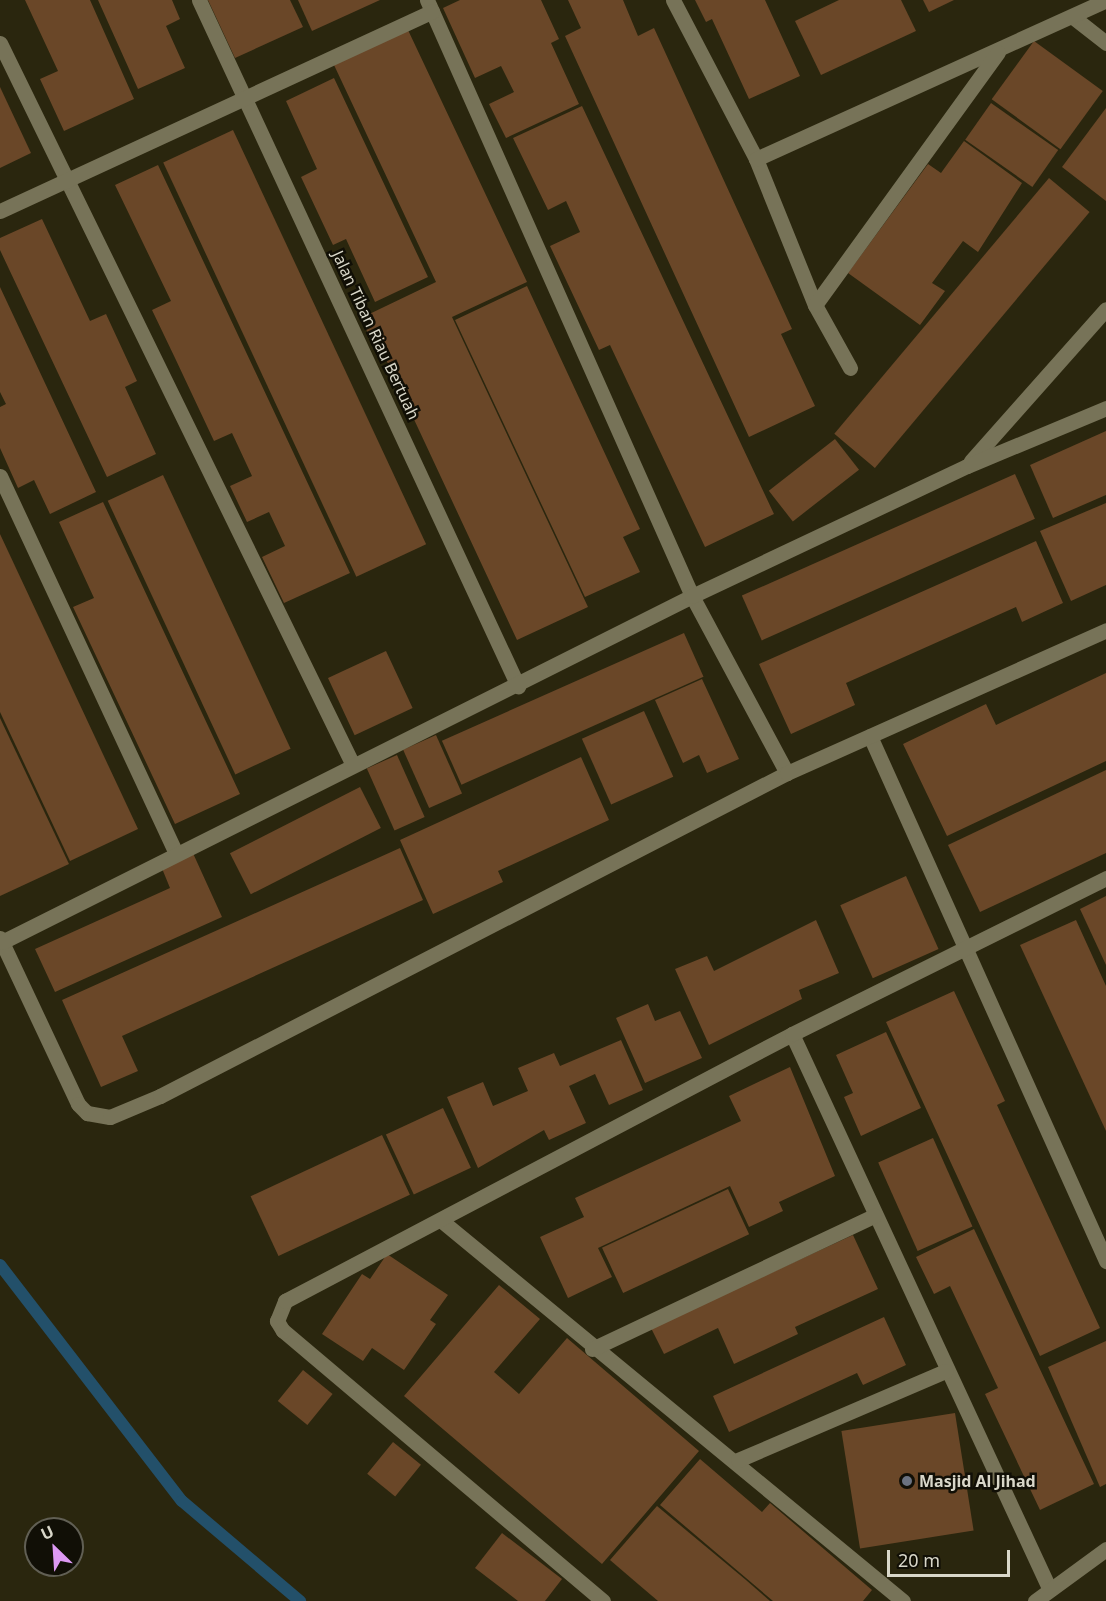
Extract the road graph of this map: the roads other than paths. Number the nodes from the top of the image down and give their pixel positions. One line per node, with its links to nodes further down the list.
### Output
1 (200, 0): 9 (street, Jalan Tiban Riau Bertuah)
2 (673, 0): 10 (street)
3 (1106, 0): 5 (street)
4 (429, 6): 9 (street); 19 (street)
5 (1074, 17): 7 (street); 8 (street)
6 (0, 43): 11 (street)
7 (1106, 43)
8 (1000, 50): 10 (street); 13 (street)
9 (245, 95): 11 (street); 21 (street, Jalan Tiban Riau Bertuah)
10 (756, 159): 13 (street)
11 (65, 183): 12 (street); 23 (street)
12 (0, 211)
13 (815, 305): 15 (street)
14 (1106, 309): 17 (street)
15 (850, 368)
16 (1106, 408): 17 (street)
17 (967, 466): 19 (street)
18 (0, 476): 25 (street)
19 (692, 596): 21 (street); 24 (street)
20 (1106, 630): 22 (street)
21 (518, 686): 23 (street)
22 (870, 736): 24 (street); 28 (street)
23 (352, 763): 25 (street)
24 (787, 773): 27 (street)
25 (176, 853): 27 (street)
26 (1106, 878): 28 (street)
27 (1, 940)
28 (964, 948): 29 (street); 32 (street)
29 (792, 1034): 30 (street); 31 (street)
30 (874, 1216): 33 (street); 34 (street)
31 (443, 1222): 33 (street); 38 (street)
32 (1106, 1261)
33 (592, 1349): 35 (street)
34 (946, 1371): 35 (street); 37 (street)
35 (738, 1460): 39 (street)
36 (1106, 1549): 37 (street)
37 (1049, 1588): 40 (street)
38 (603, 1601)
39 (903, 1601)
40 (1035, 1601)

